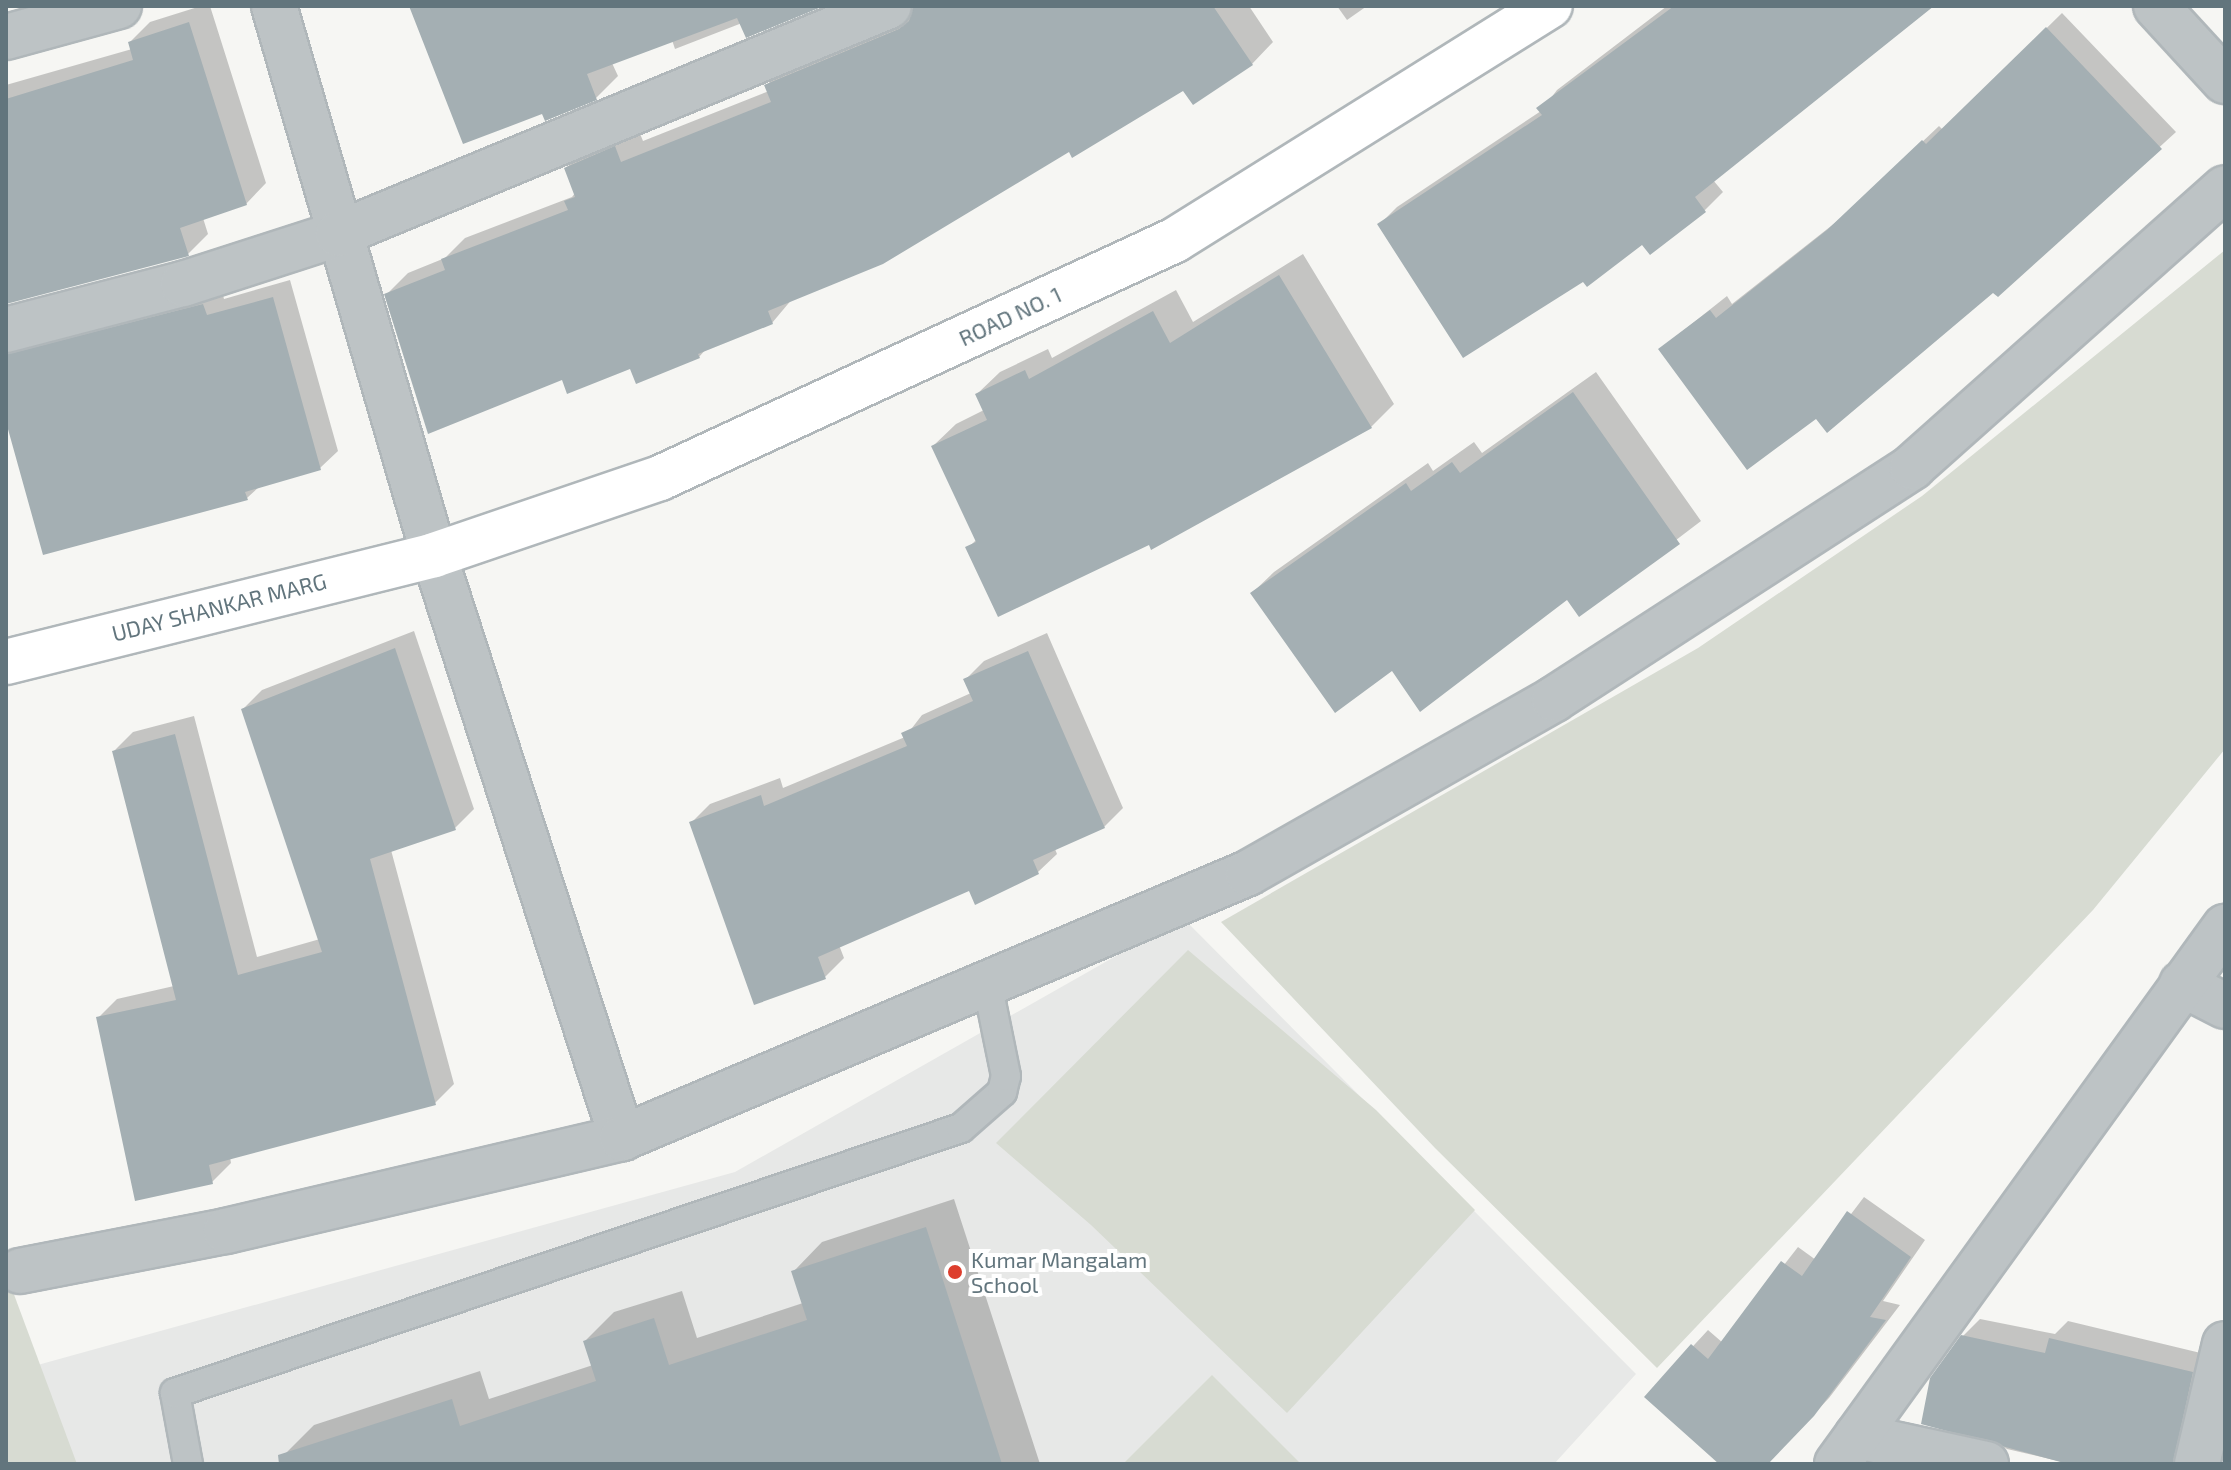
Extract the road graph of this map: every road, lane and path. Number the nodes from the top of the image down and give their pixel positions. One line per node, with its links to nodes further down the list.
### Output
1 (119, 6): 6 (street)
2 (274, 6): 9 (street)
3 (889, 6): 9 (street)
4 (1550, 6): 11 (street, ROAD NO. 1)
5 (2156, 6): 7 (street)
6 (6, 37)
7 (2225, 81)
8 (2225, 188): 14 (street)
9 (338, 234): 10 (street); 11 (street)
10 (6, 330)
11 (434, 555): 12 (street, UDAY SHANKAR MARG); 17 (street)
12 (6, 662)
13 (2225, 927): 15 (street)
14 (987, 983): 17 (street); 21 (lane)
15 (2182, 984): 16 (street); 20 (street)
16 (2225, 1006)
17 (622, 1138): 18 (street)
18 (20, 1271)
19 (2225, 1344): 23 (street)
20 (1847, 1450): 22 (street)
21 (188, 1464)
22 (1986, 1464)
23 (2197, 1464)

